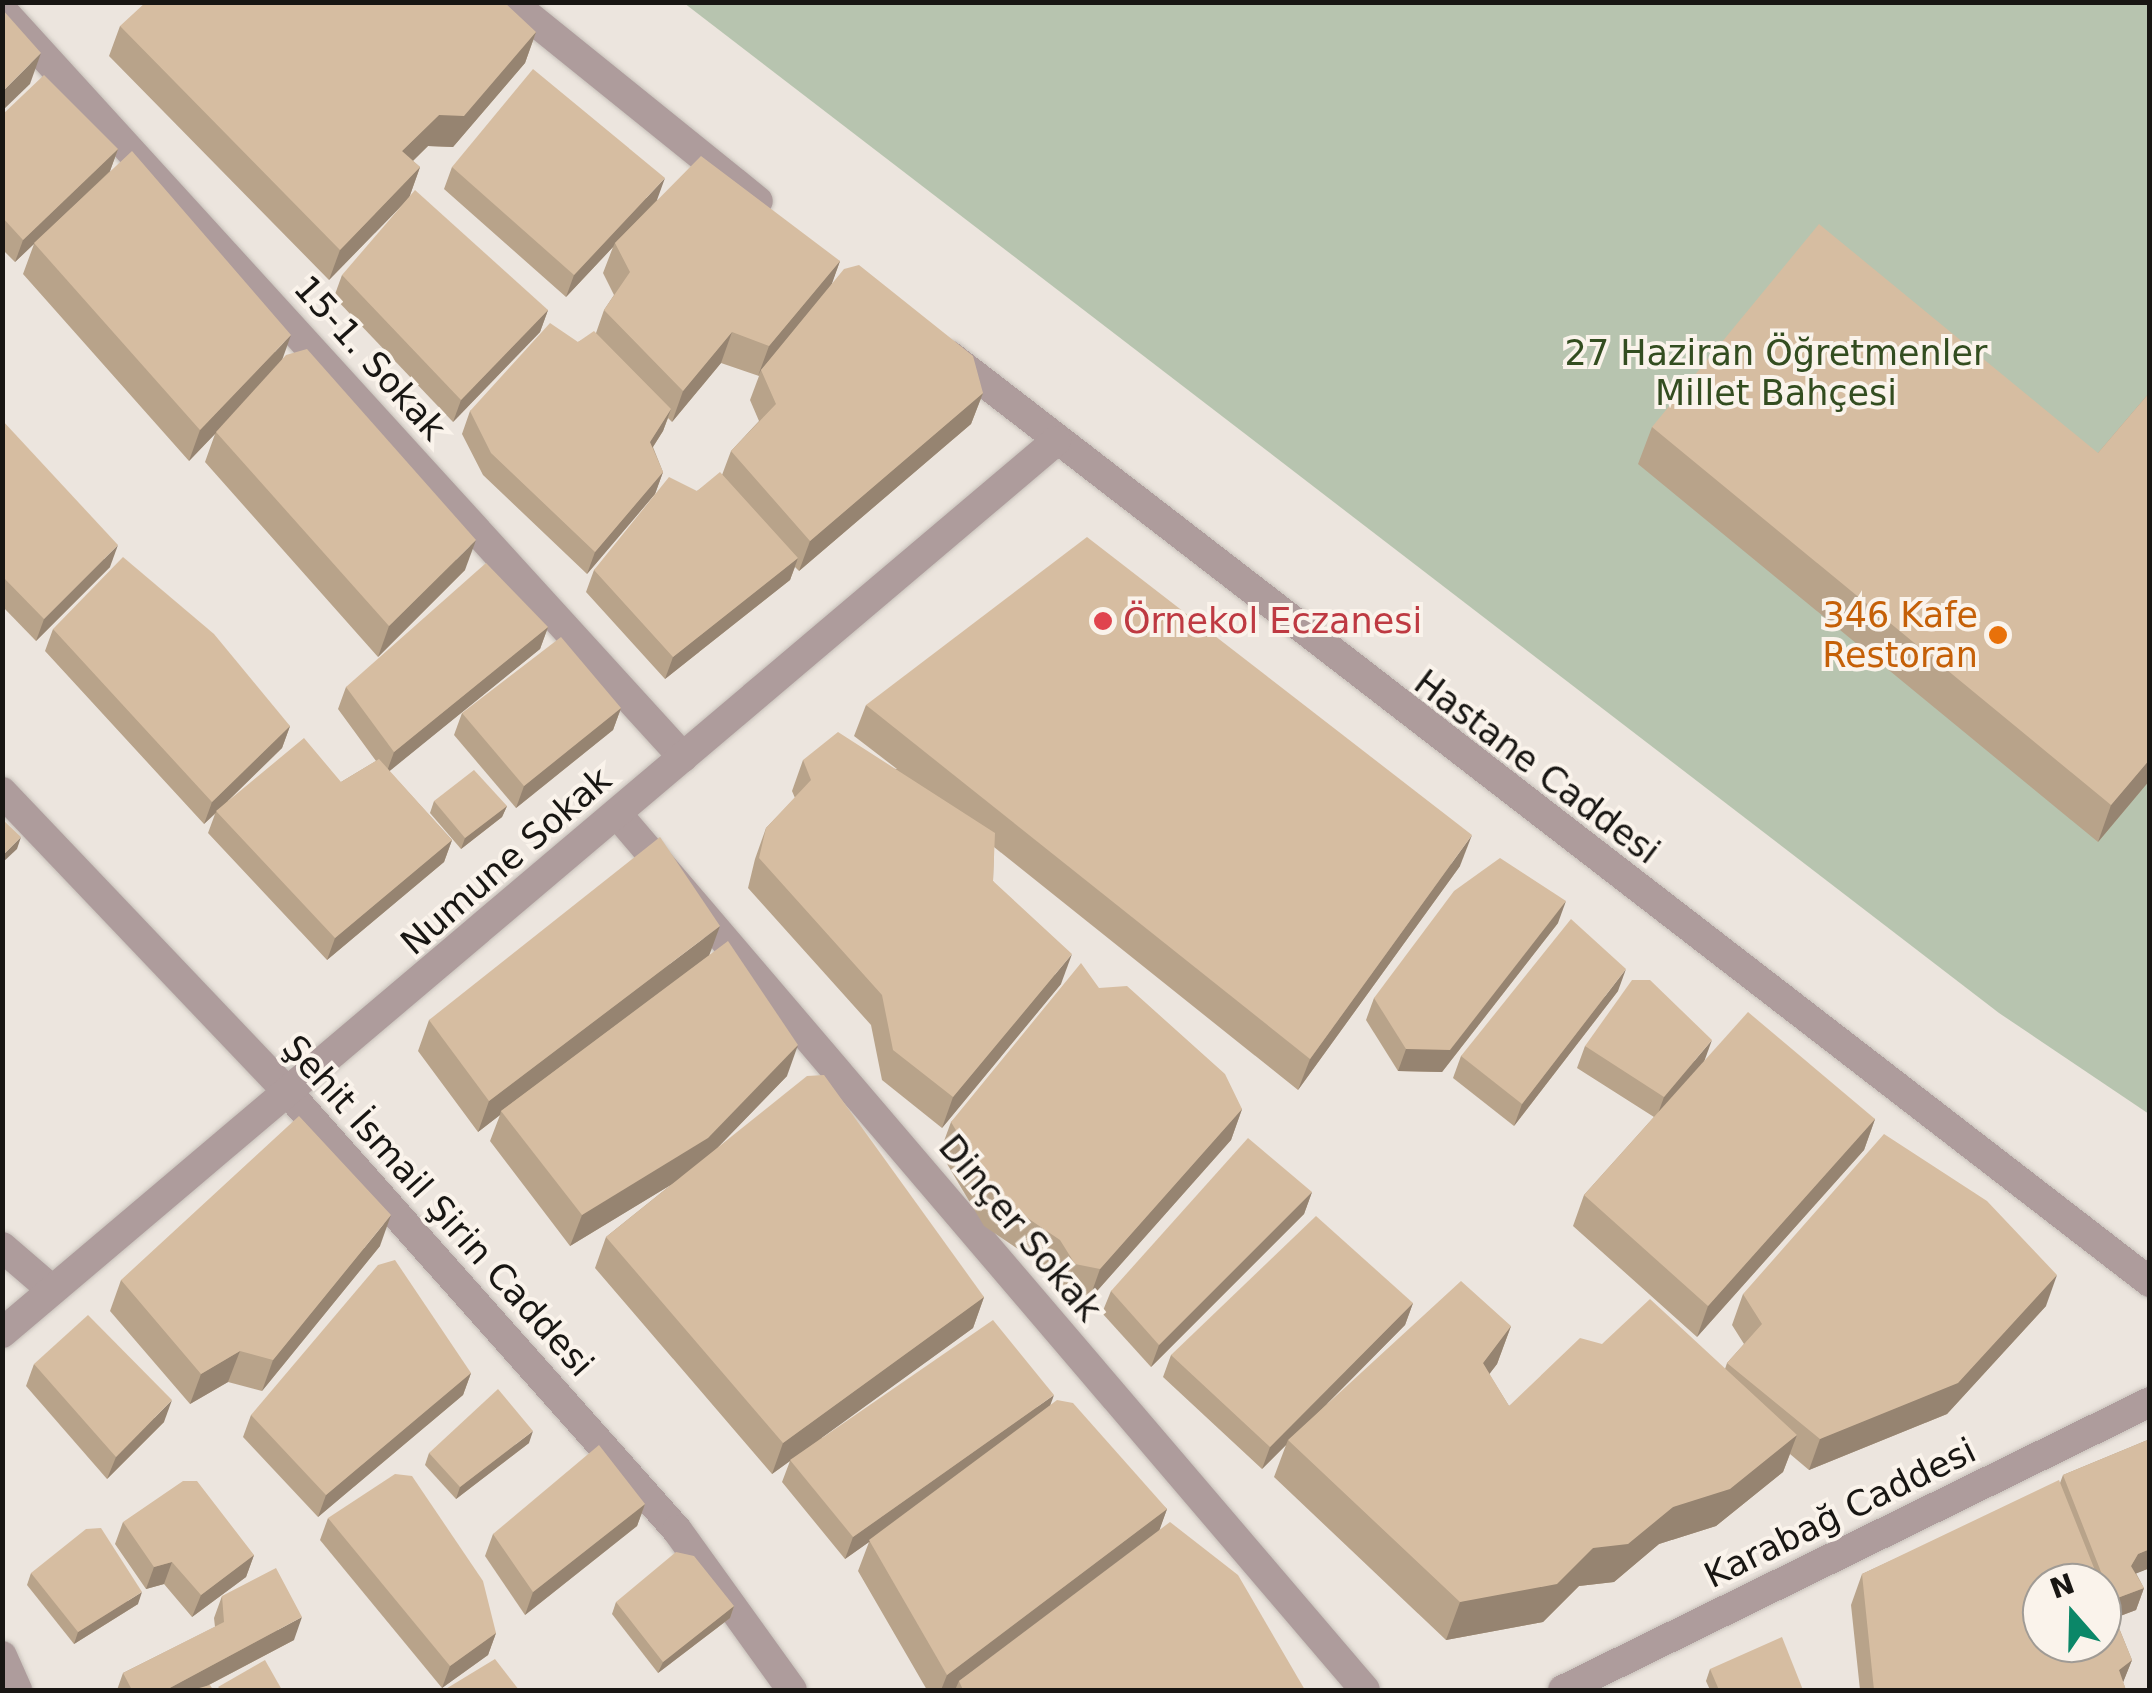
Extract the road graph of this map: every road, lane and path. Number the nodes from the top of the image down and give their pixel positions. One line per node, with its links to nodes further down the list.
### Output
1 (512, 2): 3 (street)
2 (2, 10): 6 (street, 15-1. Sokak)
3 (792, 228)
4 (932, 341): 5 (street, Hastane Caddesi)
5 (1056, 441): 6 (street, Numune Sokak); 11 (street, Hastane Caddesi)
6 (683, 757): 8 (street, Numune Sokak)
7 (2, 792): 9 (street, Şehit İsmail Şirin Caddesi)
8 (618, 815): 9 (street, Numune Sokak); 18 (street, Dinçer Sokak)
9 (292, 1096): 12 (street, Numune Sokak); 17 (street, Şehit İsmail Şirin Caddesi)
10 (2, 1247): 12 (street)
11 (2150, 1282)
12 (51, 1288): 13 (street, Numune Sokak)
13 (2, 1333)
14 (2150, 1402): 19 (street, Karabağ Caddesi)
15 (2, 1656): 16 (street)
16 (17, 1690)
17 (792, 1690)
18 (1365, 1690)
19 (1564, 1690)

